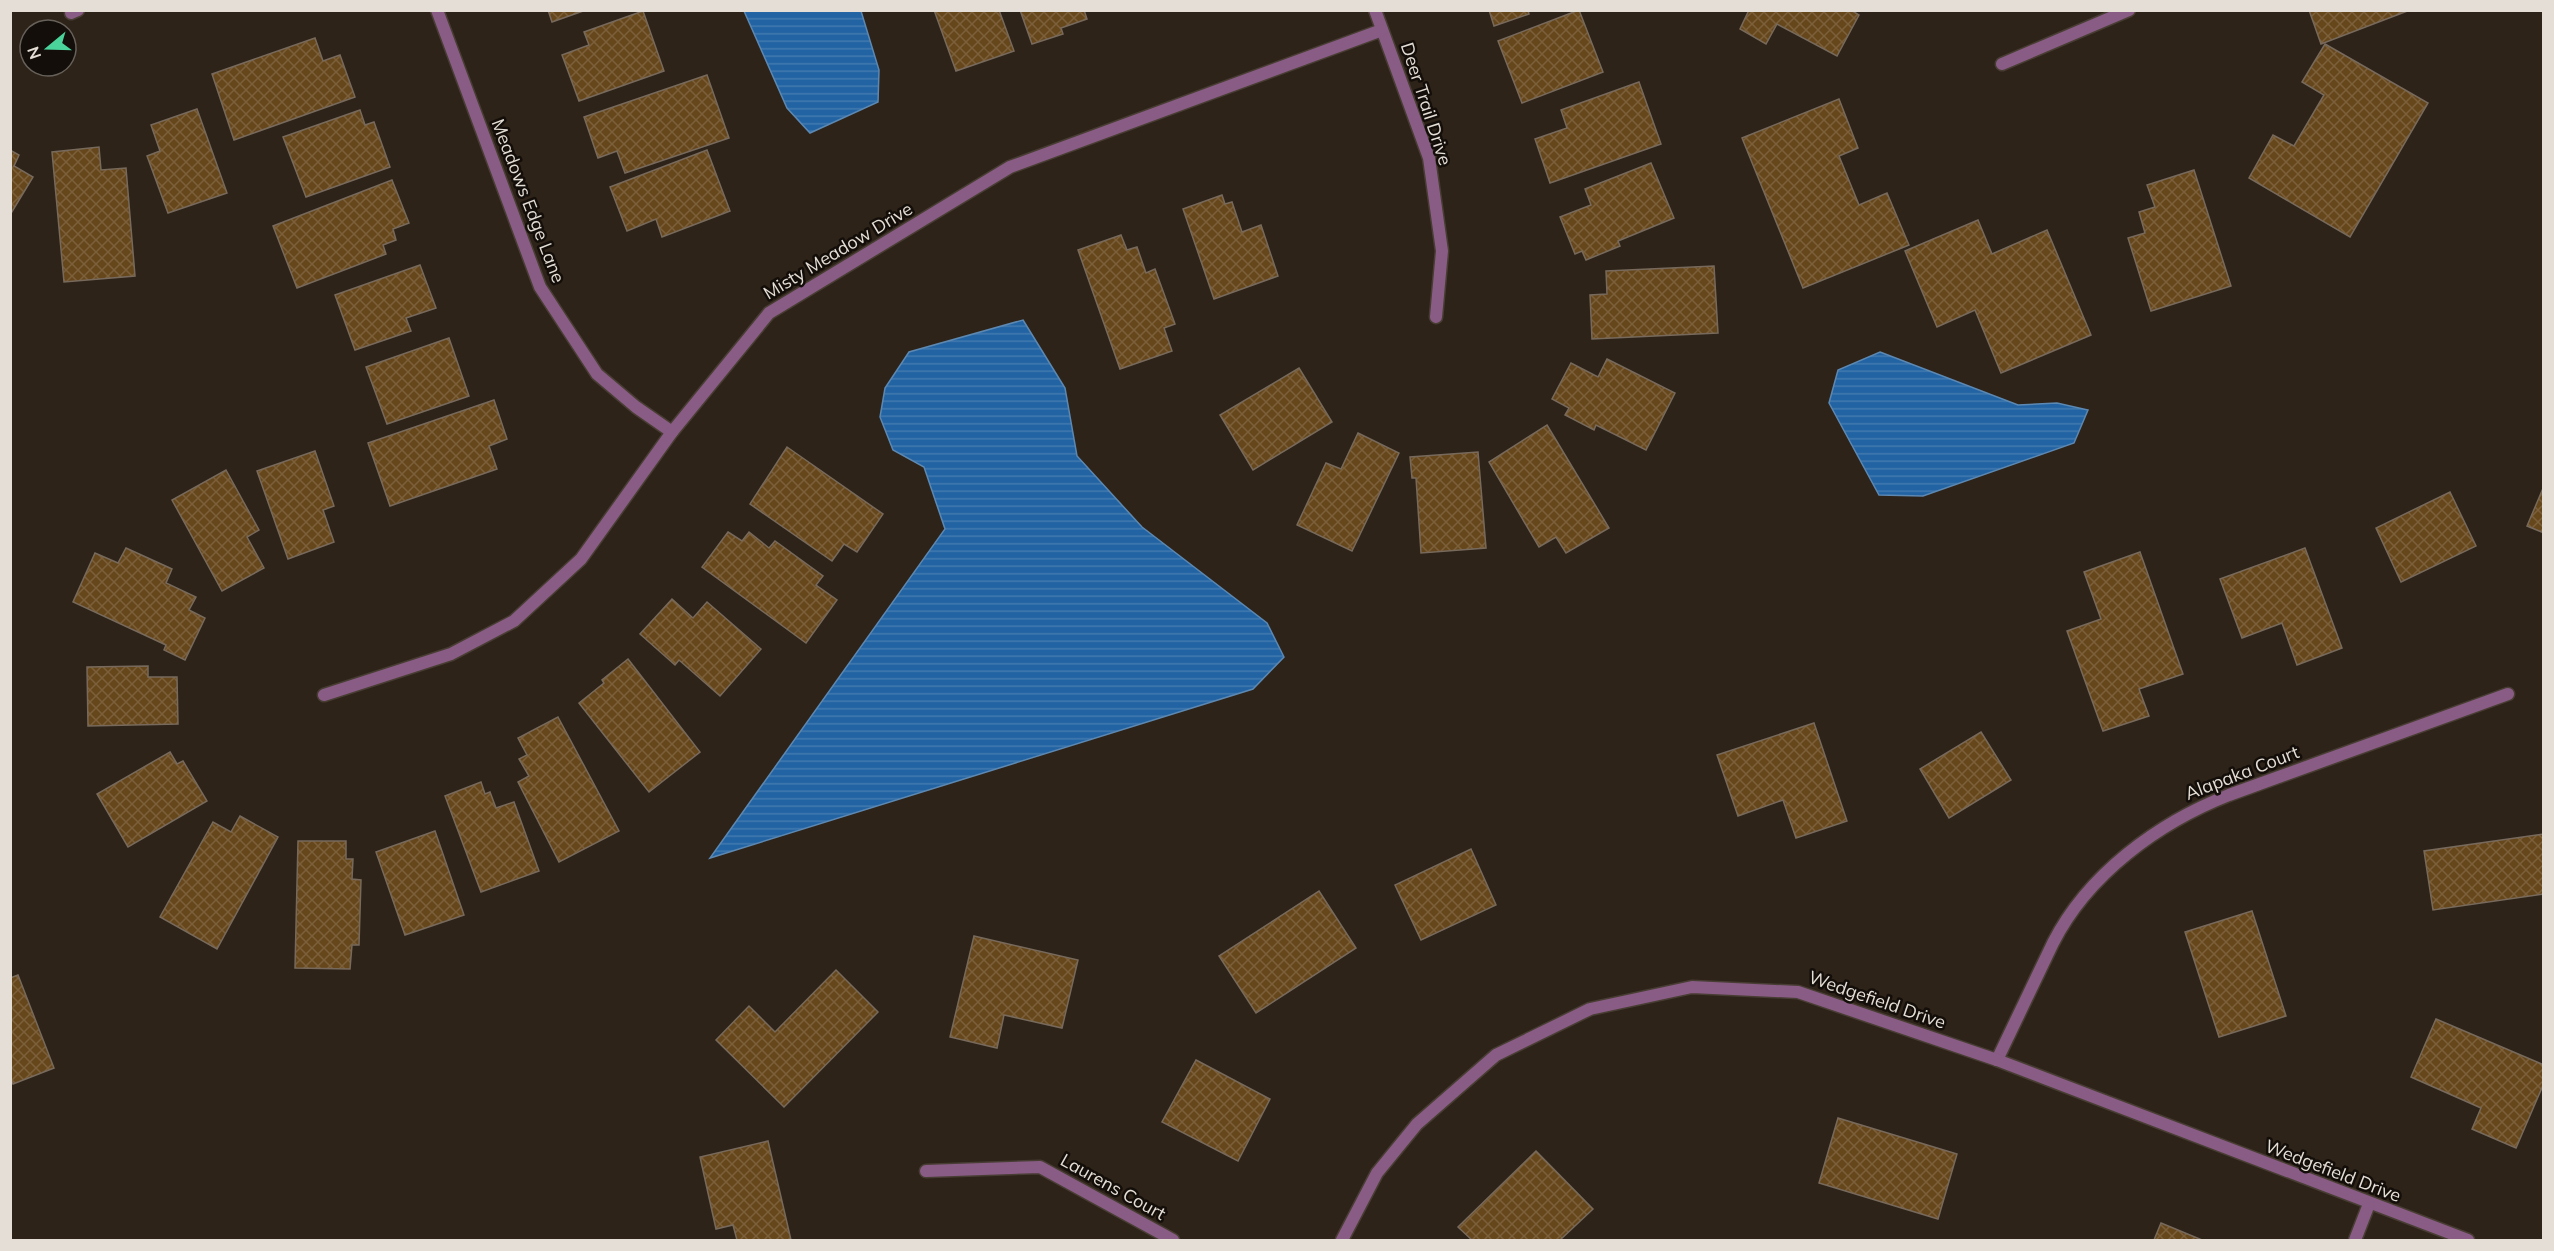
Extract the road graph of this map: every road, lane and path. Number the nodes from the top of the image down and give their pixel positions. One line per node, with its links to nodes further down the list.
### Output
1 (437, 10): 7 (street, Meadows Edge Lane)
2 (1375, 10): 4 (street, Deer Trail Drive)
3 (2129, 10): 5 (street)
4 (1382, 30): 6 (street, Deer Trail Drive); 7 (street, Misty Meadow Drive)
5 (2002, 64)
6 (1436, 318)
7 (672, 432): 9 (street, Misty Meadow Drive)
8 (2508, 694): 10 (street, Alapaka Court)
9 (324, 695)
10 (1997, 1060): 12 (street, Wedgefield Drive); 14 (street, Wedgefield Drive)
11 (926, 1171): 13 (street, Laurens Court)
12 (2369, 1204): 15 (street); 16 (street, Wedgefield Drive)
13 (1173, 1240)
14 (1342, 1240)
15 (2355, 1240)
16 (2468, 1240)

